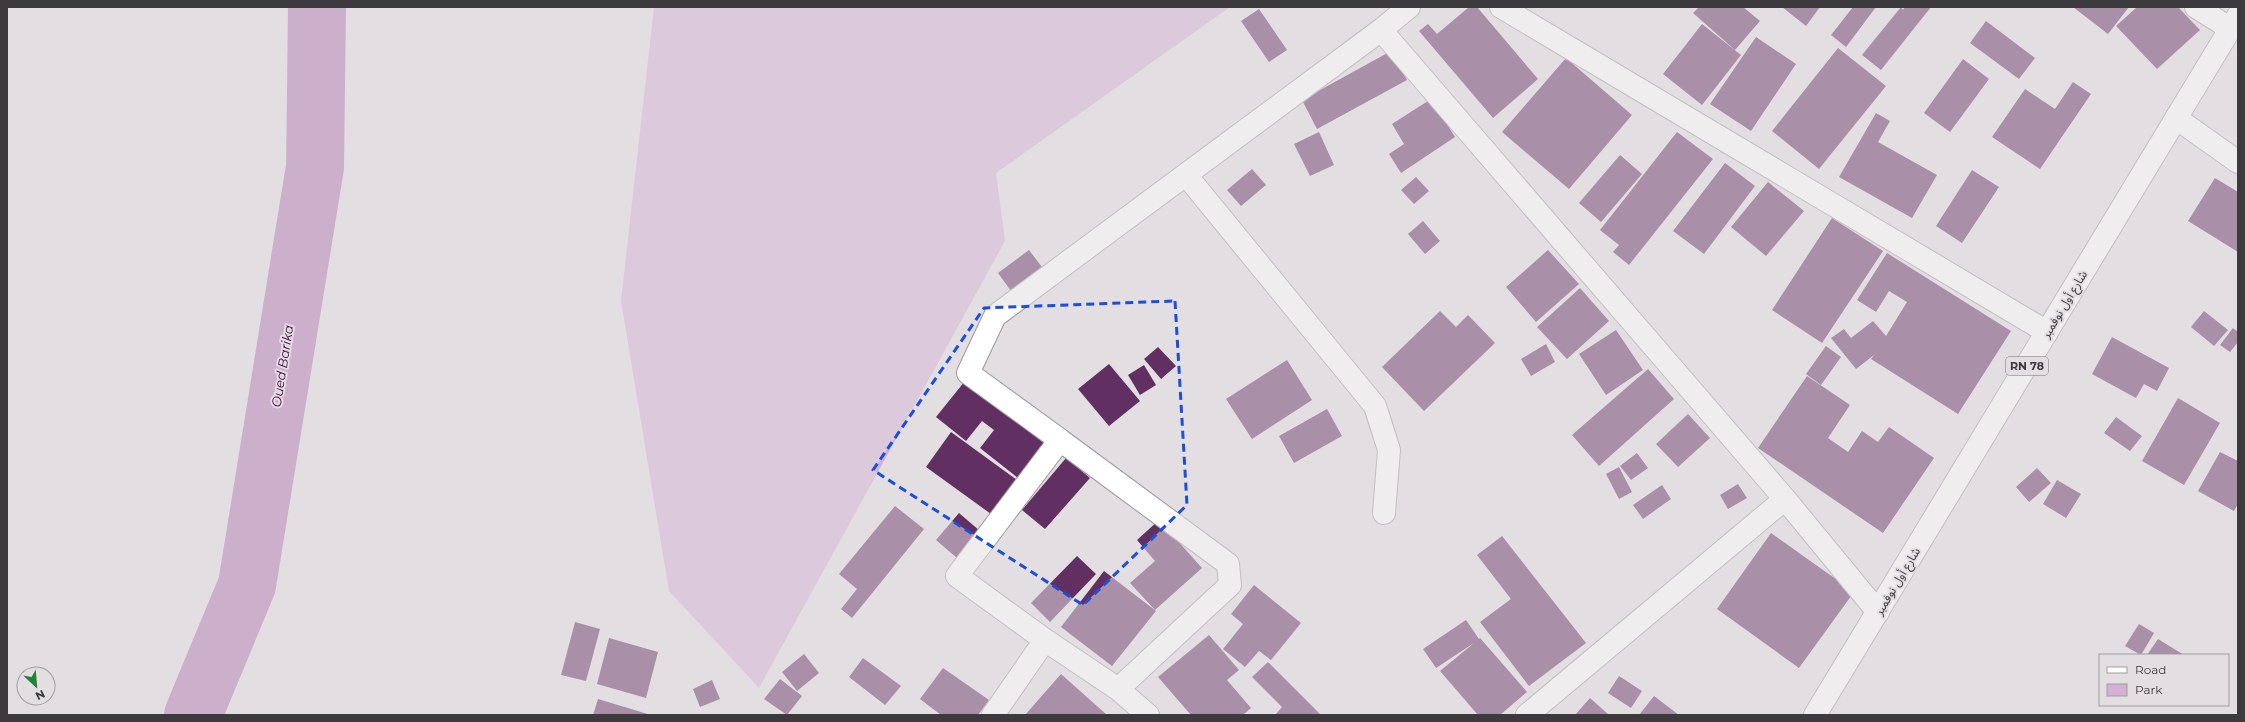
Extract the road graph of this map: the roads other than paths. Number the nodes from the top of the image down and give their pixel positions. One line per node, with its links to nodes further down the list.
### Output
1 (1409, 7): 5 (street)
2 (1501, 7): 9 (street)
3 (2196, 7): 4 (street)
4 (2234, 23): 6 (street, شارع أول نوفمبر / RN 78)
5 (1381, 30): 8 (street); 11 (street)
6 (2176, 118): 7 (street); 9 (street, شارع أول نوفمبر / RN 78)
7 (2238, 162)
8 (1186, 175): 10 (street); 12 (street)
9 (2047, 332): 13 (street, شارع أول نوفمبر / RN 78)
10 (1060, 440): 14 (street); 15 (street)
11 (1785, 499): 13 (street); 18 (street)
12 (1384, 513)
13 (1878, 612): 19 (street, شارع أول نوفمبر / RN 78)
14 (1045, 640): 15 (street); 16 (street)
15 (1118, 689): 17 (street)
16 (993, 715)
17 (1148, 715)
18 (1527, 715)
19 (1815, 715)

